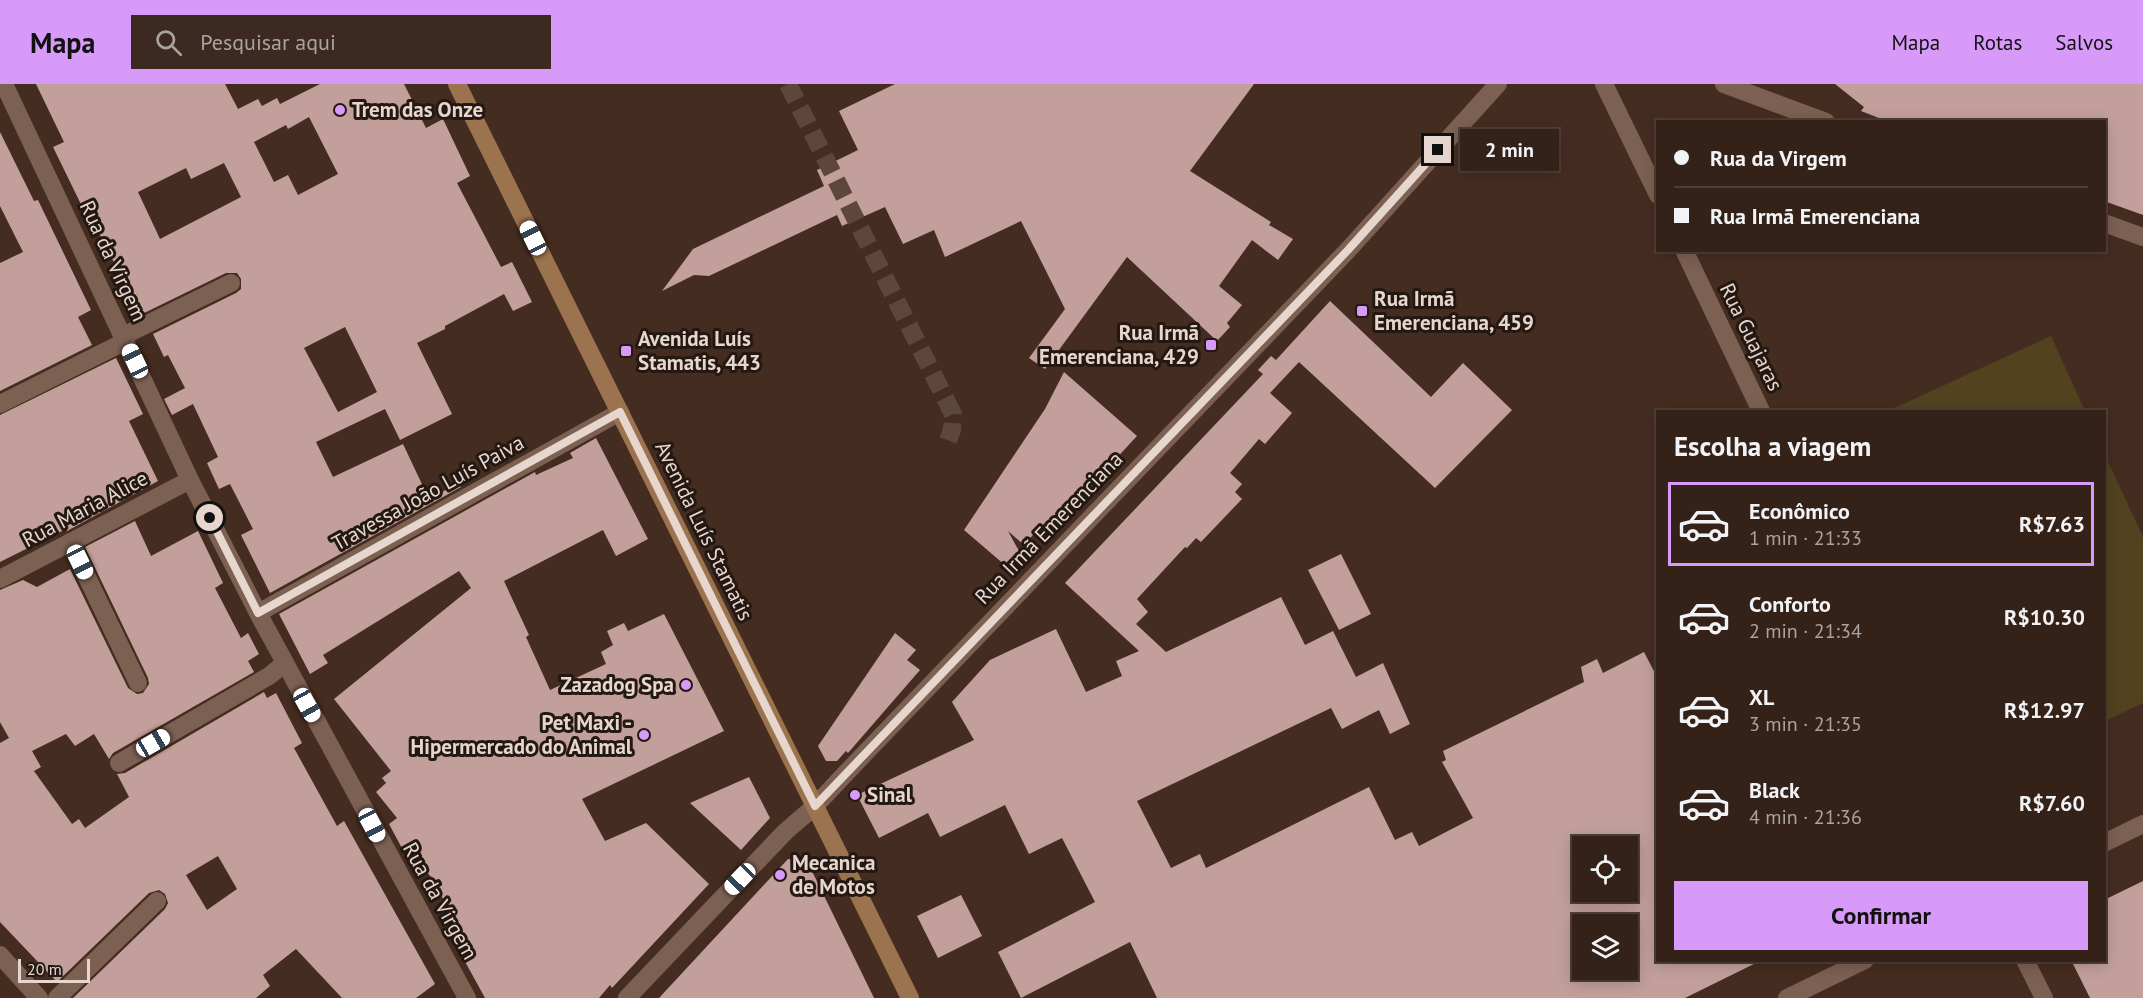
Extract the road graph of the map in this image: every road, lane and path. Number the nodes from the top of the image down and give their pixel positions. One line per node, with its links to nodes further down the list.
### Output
1 (4, 84): 12 (street, Rua da Virgem)
2 (457, 84): 15 (main road, Avenida Luís Stamatis)
3 (1498, 84): 23 (street, Rua Irmã Emerenciana)
4 (1604, 84): 7 (street)
5 (1724, 84): 6 (street)
6 (1821, 120)
7 (1656, 191)
8 (2106, 224): 9 (street)
9 (2143, 237)
10 (1685, 252): 14 (street, Rua Guajaras)
11 (231, 283): 12 (street)
12 (124, 339): 13 (street); 16 (street, Rua da Virgem)
13 (0, 404)
14 (1761, 410)
15 (620, 412): 19 (street, Travessa João Luís Paiva); 23 (main road, Avenida Luís Stamatis)
16 (190, 480): 17 (street, Rua Maria Alice); 19 (street, Rua da Virgem)
17 (70, 542): 18 (street, Rua Maria Alice); 21 (street)
18 (0, 579)
19 (258, 613): 20 (street, Rua da Virgem)
20 (284, 664): 22 (street); 32 (street, Rua da Virgem)
21 (138, 683)
22 (119, 763)
23 (815, 806): 33 (street, Rua Irmã Emerenciana); 34 (main road, Avenida Luís Stamatis)
24 (2143, 824): 25 (street)
25 (2106, 842)
26 (157, 901): 31 (street)
27 (0, 955): 30 (street)
28 (1861, 962): 35 (street)
29 (2026, 962): 36 (street)
30 (39, 998)
31 (57, 998)
32 (467, 998)
33 (627, 998)
34 (910, 998)
35 (1787, 998)
36 (2044, 998)

